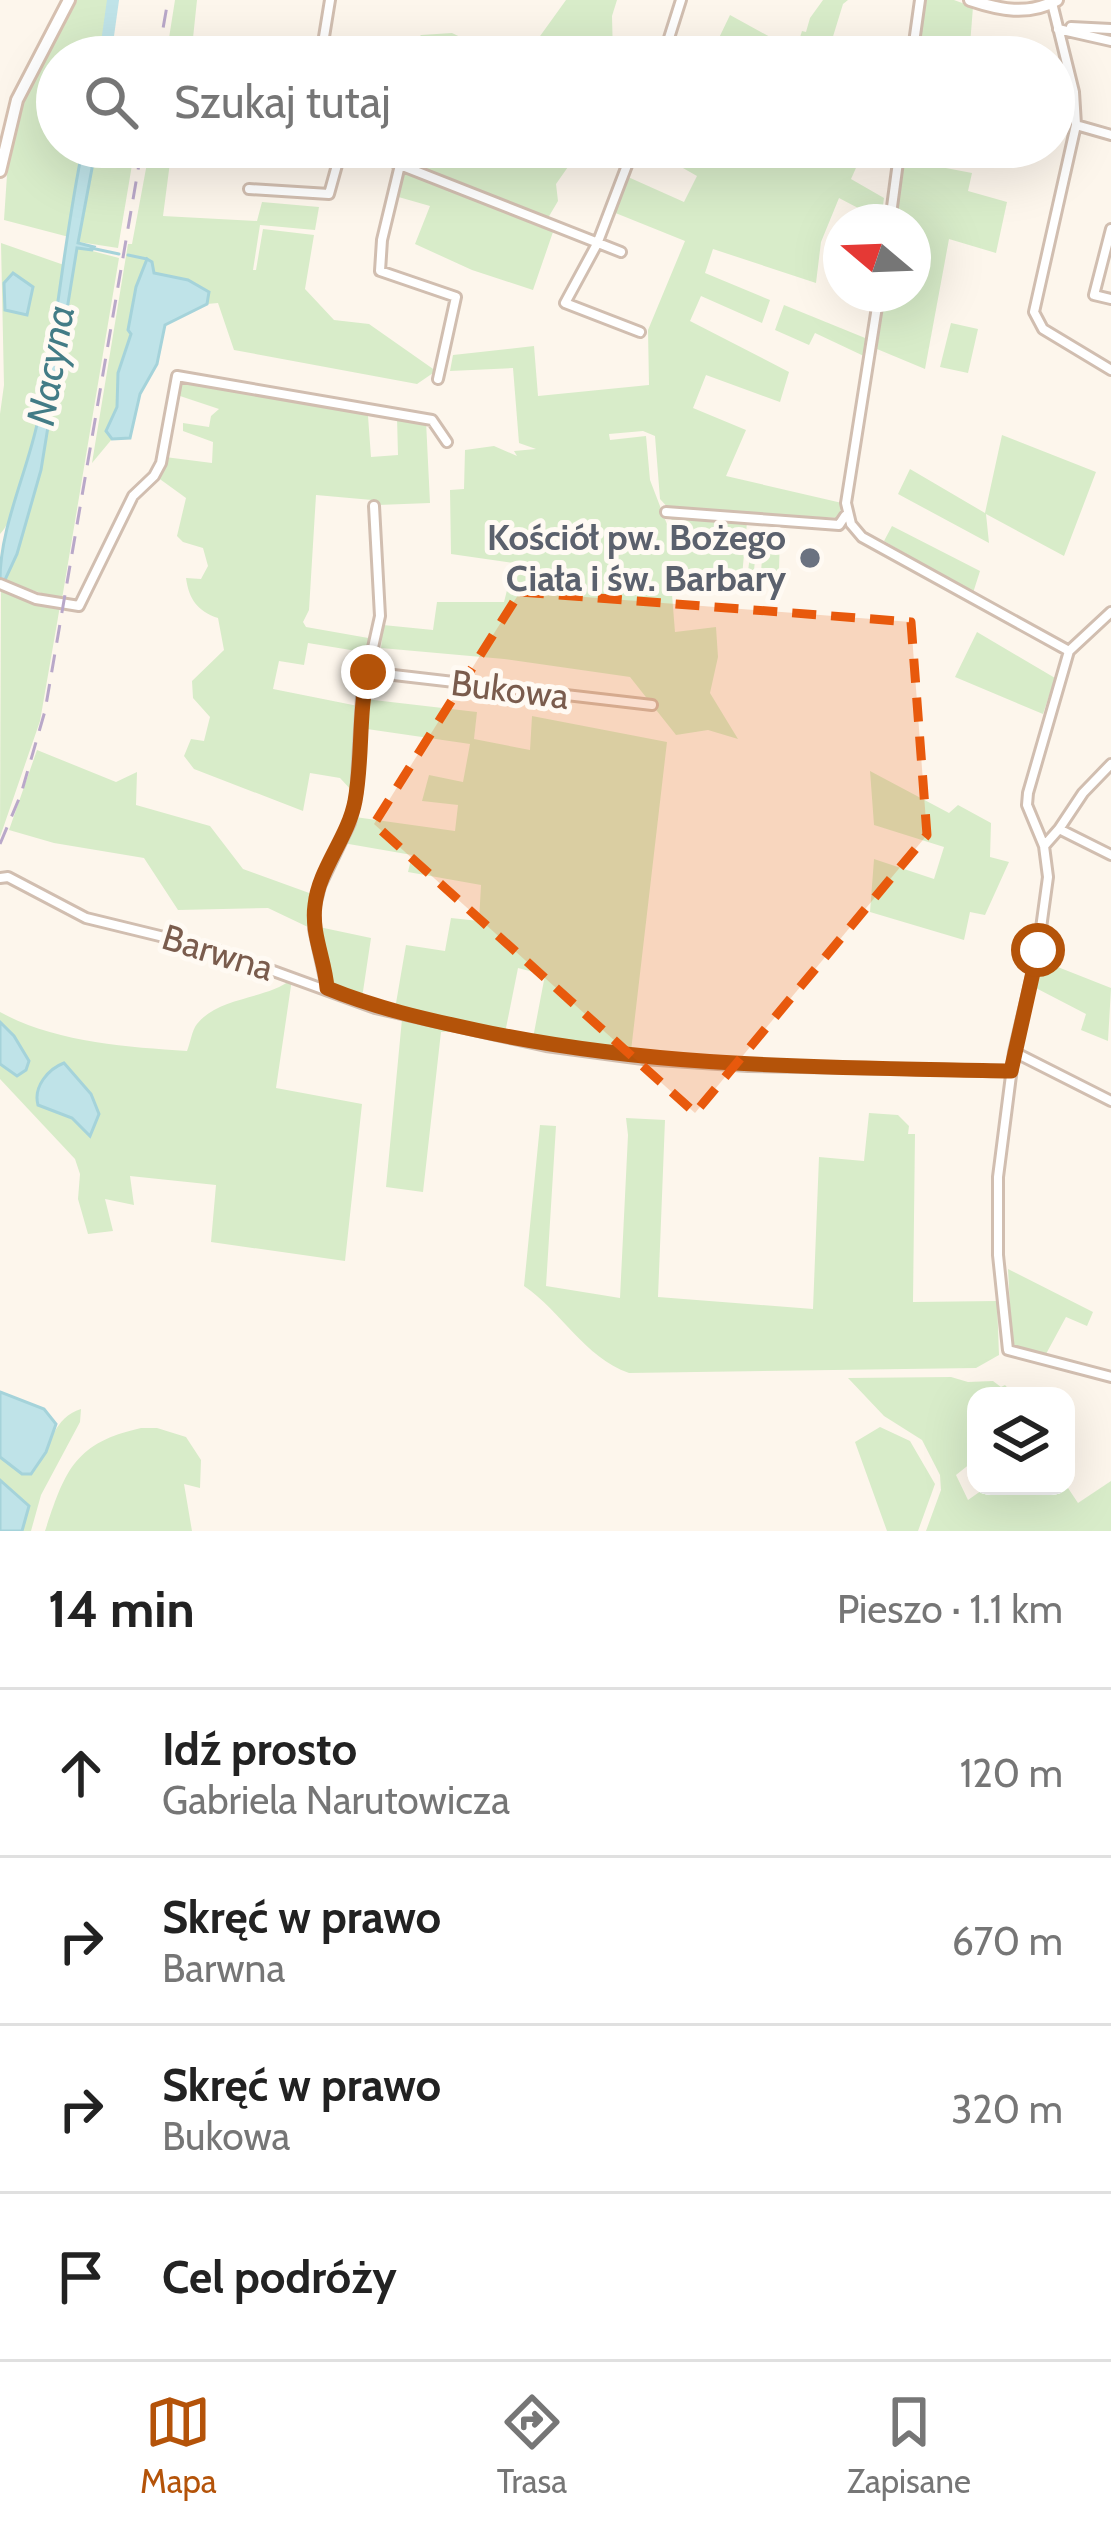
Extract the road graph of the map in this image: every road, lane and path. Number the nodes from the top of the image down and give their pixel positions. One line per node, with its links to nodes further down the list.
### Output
1 (69, 0): 9 (street)
2 (330, 0): 10 (street)
3 (681, 0): 11 (street)
4 (920, 0): 12 (street)
5 (970, 0): 6 (street)
6 (1054, 2): 7 (street)
7 (1061, 29): 8 (street); 13 (street); 14 (street)
8 (1111, 29)
9 (50, 36)
10 (324, 36)
11 (669, 36)
12 (915, 36)
13 (1062, 36)
14 (1111, 41)
15 (36, 62): 26 (street)
16 (1075, 100): 17 (street)
17 (1076, 125): 18 (street); 19 (street)
18 (1075, 129)
19 (1111, 134)
20 (336, 168): 27 (street)
21 (399, 168): 36 (street)
22 (407, 168): 30 (street)
23 (626, 168): 30 (street)
24 (897, 168): 28 (street)
25 (1066, 168): 35 (street)
26 (0, 171)
27 (249, 189)
28 (892, 204)
29 (1111, 229): 32 (street)
30 (597, 244): 31 (street); 34 (street)
31 (621, 252)
32 (1111, 299)
33 (876, 312): 38 (street)
34 (640, 332)
35 (1111, 370)
36 (438, 379)
37 (446, 442): 43 (street)
38 (846, 503): 41 (street); 42 (street)
39 (374, 506): 46 (street)
40 (666, 512): 41 (street)
41 (823, 524): 42 (street)
42 (862, 538): 45 (street)
43 (2, 585)
44 (1111, 612): 45 (street)
45 (1069, 651): 50 (street)
46 (368, 672): 47 (street, Bukowa); 53 (street)
47 (652, 705)
48 (1111, 764): 49 (street)
49 (1059, 829): 50 (street); 51 (street)
50 (1044, 846): 54 (street)
51 (1111, 855)
52 (0, 878): 53 (street, Barwna)
53 (327, 988): 55 (street, Barwna)
54 (1014, 1052): 55 (street); 56 (street)
55 (1011, 1071): 57 (street)
56 (1111, 1101)
57 (1111, 1377)

